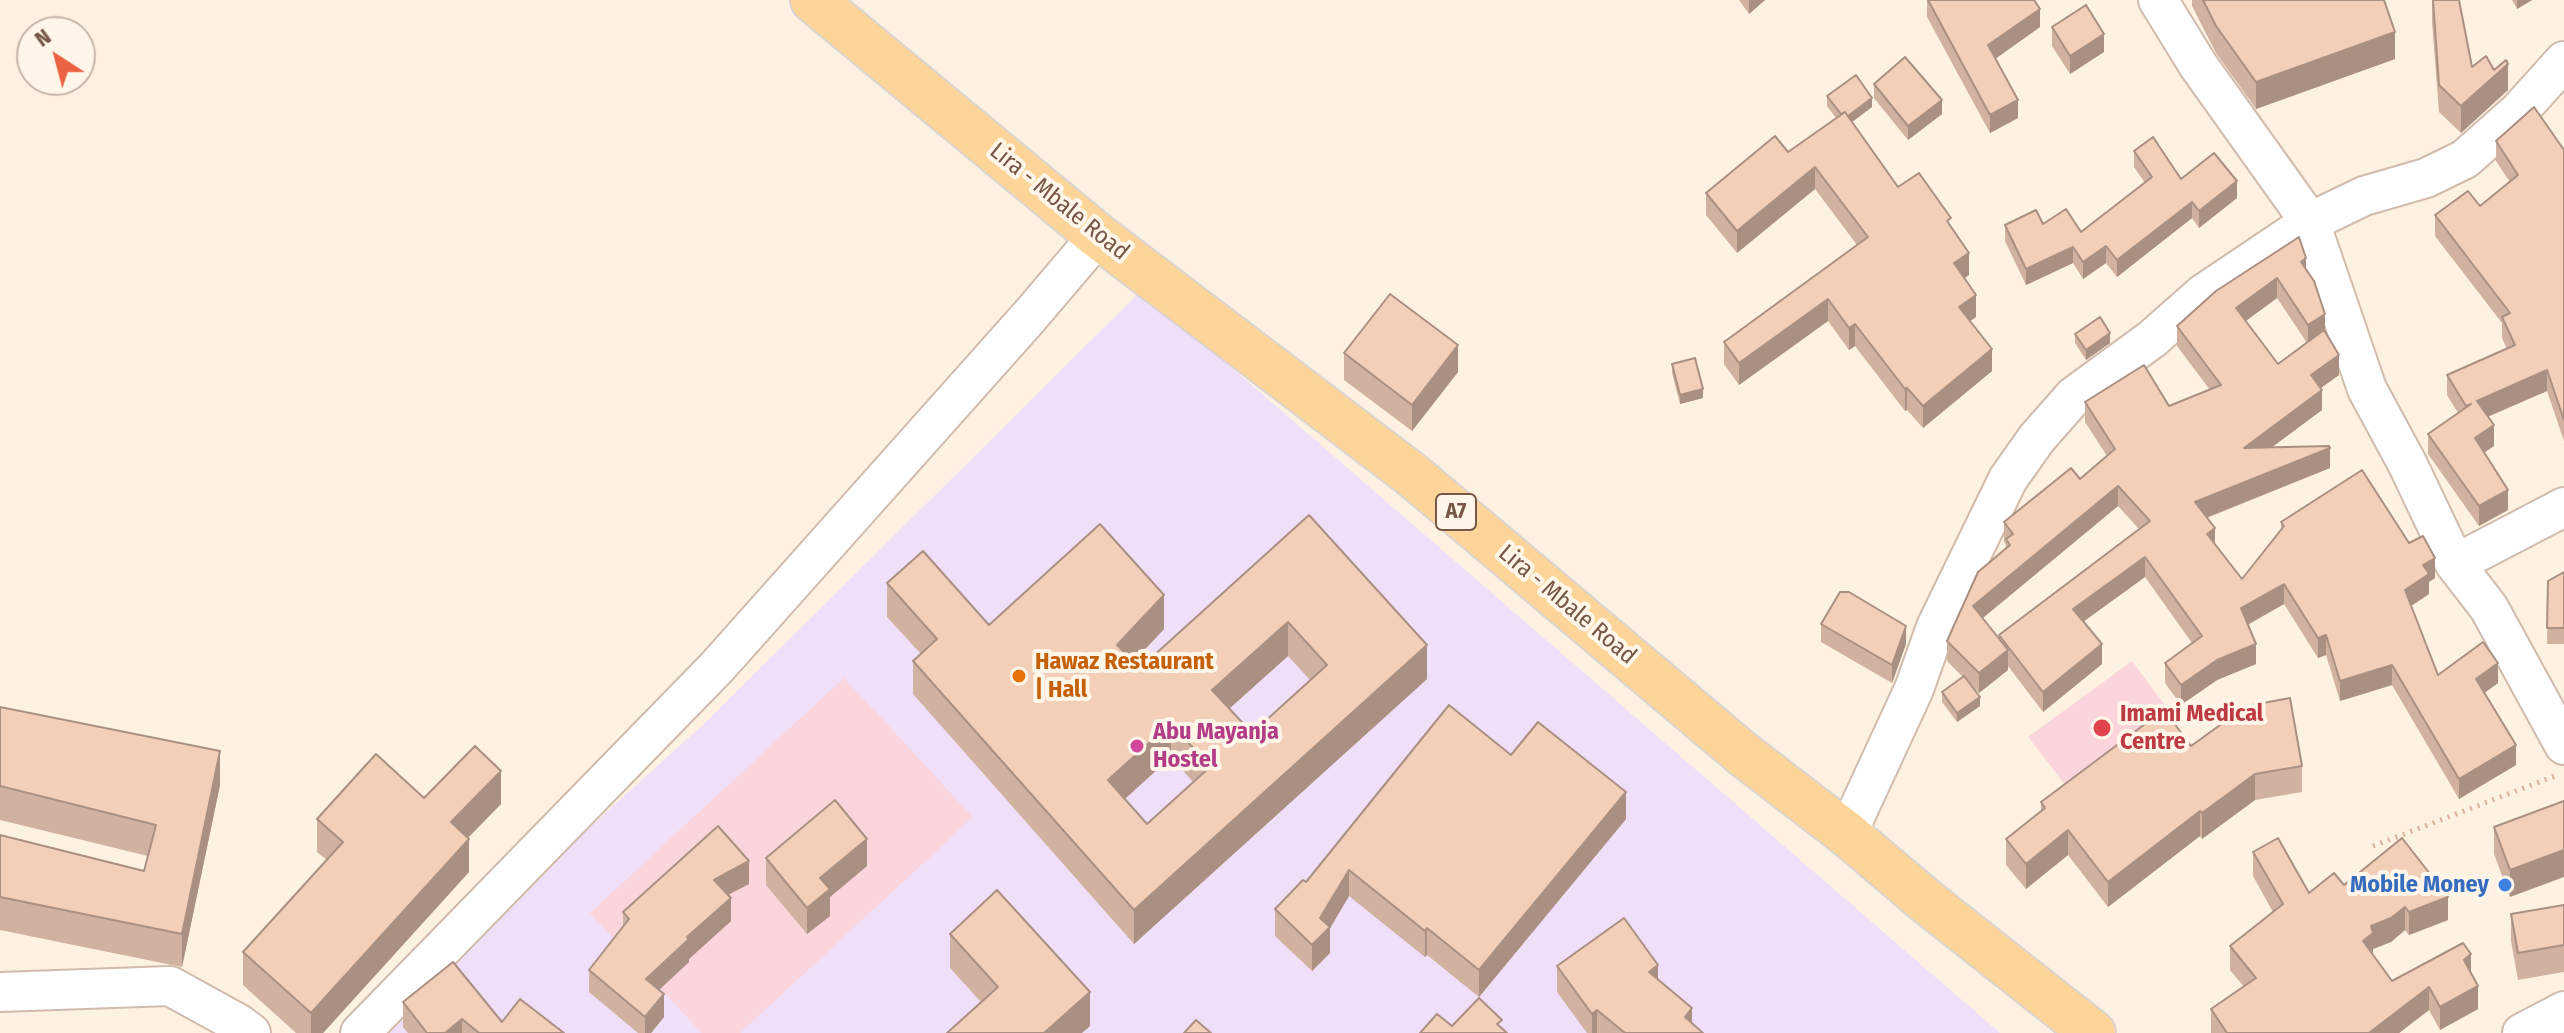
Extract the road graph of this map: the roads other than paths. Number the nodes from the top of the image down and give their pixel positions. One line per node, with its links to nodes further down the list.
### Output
1 (813, 0): 5 (main road, Lira - Mbale Road / A7)
2 (2158, 0): 4 (street)
3 (2564, 61): 4 (street)
4 (2310, 222): 7 (street); 9 (street)
5 (1098, 236): 9 (main road, Lira - Mbale Road / A7); 13 (street)
6 (2564, 507): 7 (street)
7 (2455, 564): 8 (street)
8 (2564, 745)
9 (1847, 834): 14 (main road, Lira - Mbale Road / A7)
10 (0, 992): 12 (street)
11 (2564, 1011): 15 (street)
12 (251, 1033)
13 (360, 1033)
14 (2093, 1033)
15 (2522, 1033)

